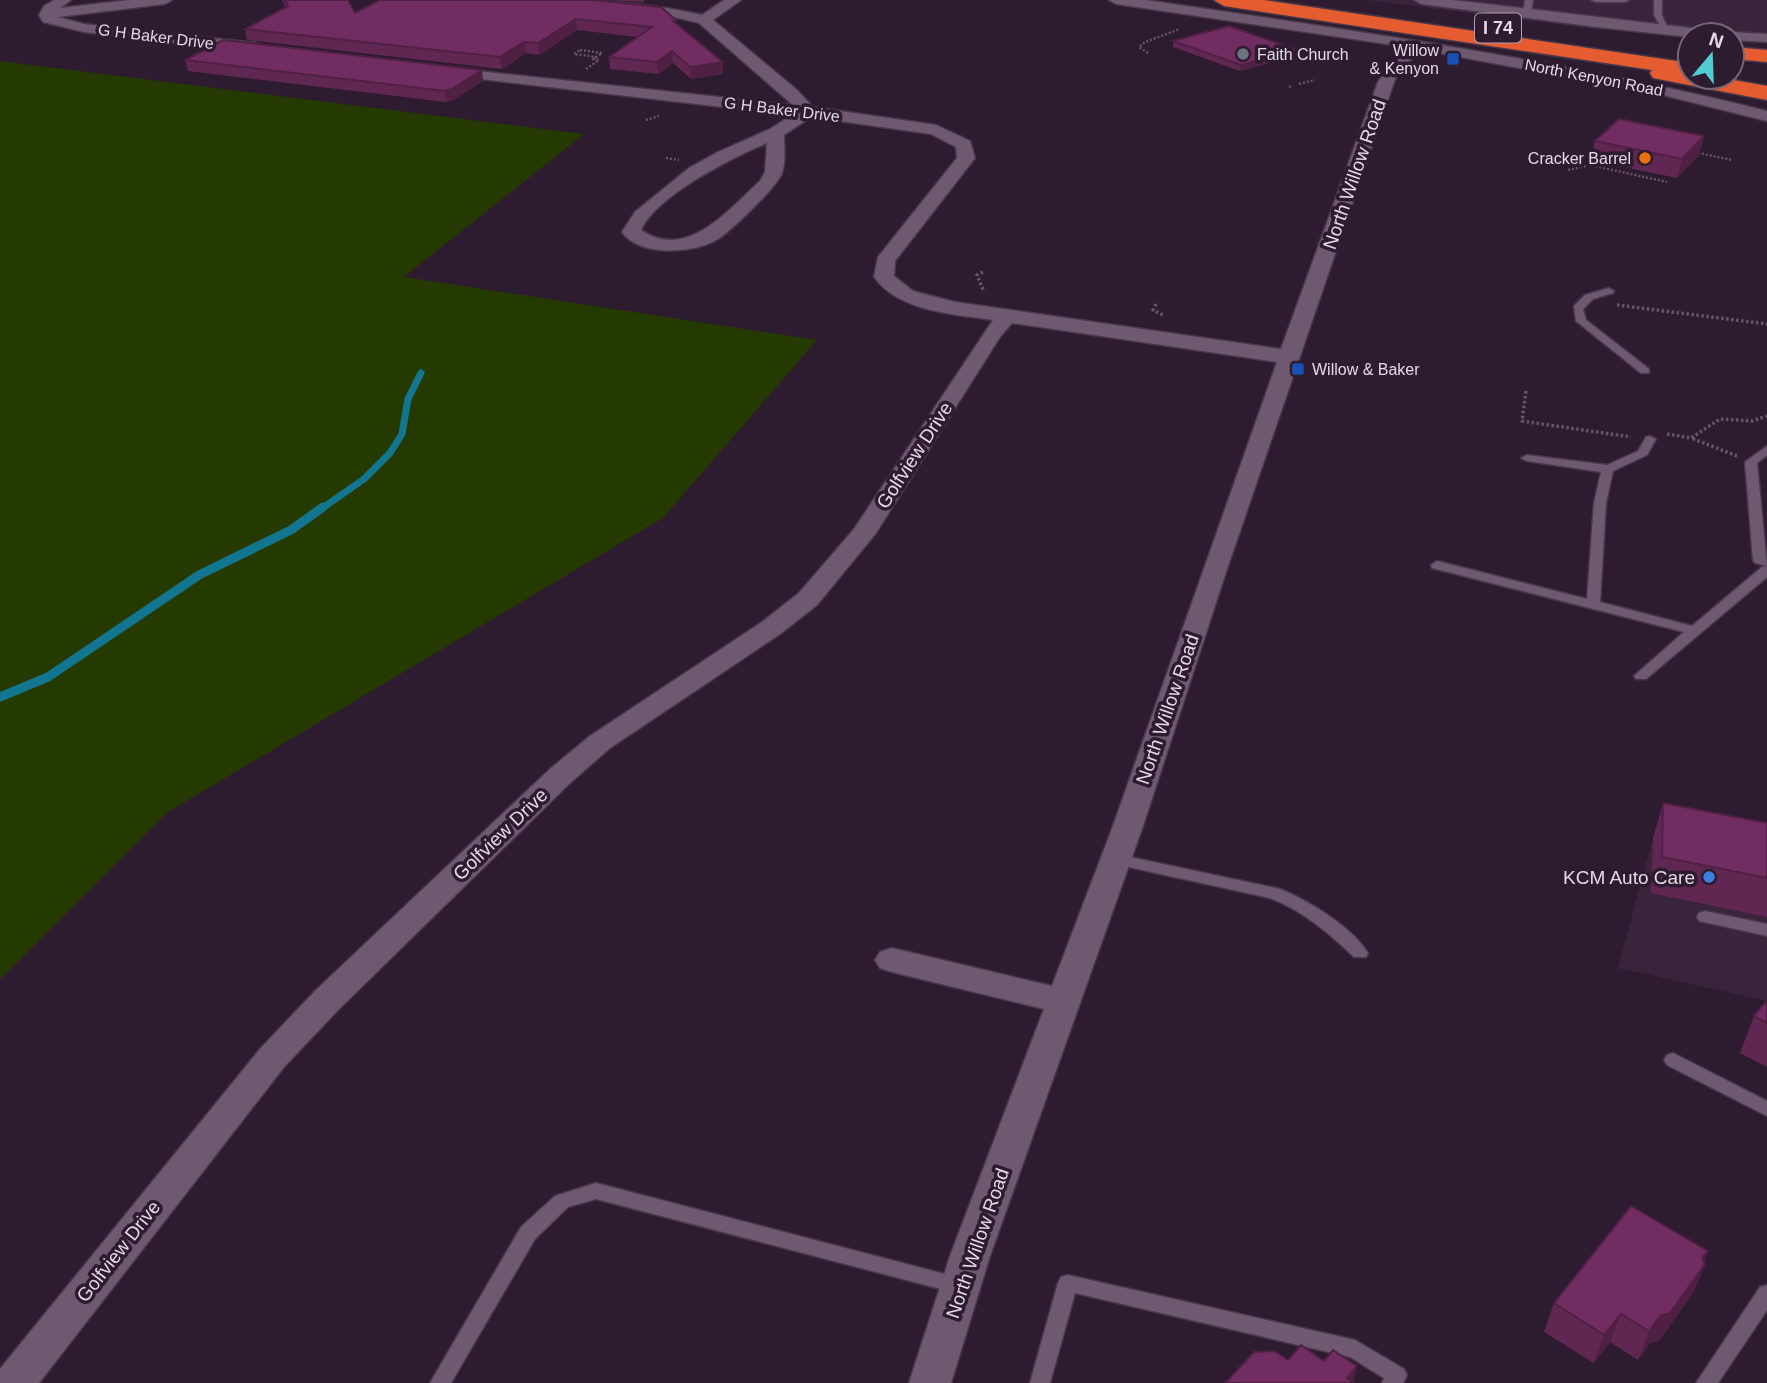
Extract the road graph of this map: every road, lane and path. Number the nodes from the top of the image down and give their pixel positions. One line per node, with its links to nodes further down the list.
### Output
1 (64, 0): 14 (street)
2 (165, 0): 14 (street)
3 (553, 0): 15 (street)
4 (734, 0): 15 (street)
5 (1116, 0): 22 (street, North Kenyon Road)
6 (1224, 0): 16 (highway, I 74)
7 (1307, 0): 29 (highway, I 74)
8 (1325, 0): 23 (highway)
9 (1421, 0): 13 (street)
10 (1595, 0): 11 (lane)
11 (1625, 0)
12 (1658, 0): 18 (lane)
13 (1528, 7): 18 (street)
14 (46, 14): 24 (street, G H Baker Drive)
15 (704, 20): 42 (street)
16 (1369, 21): 34 (highway, I 74); 41 (highway)
17 (1189, 25): 26 (path)
18 (1667, 31): 19 (street)
19 (1676, 32)
20 (1746, 37): 21 (street)
21 (1767, 38)
22 (1419, 44): 44 (street, North Kenyon Road); 60 (street, North Willow Road)
23 (1676, 47)
24 (275, 50)
25 (1316, 50): 28 (path)
26 (1148, 53)
27 (1746, 54): 30 (highway)
28 (1300, 55)
29 (1676, 56)
30 (1767, 56)
31 (597, 57): 31 (path); 35 (path)
32 (1746, 66): 36 (highway)
33 (424, 67): 42 (street, G H Baker Drive)
34 (1676, 67)
35 (582, 69)
36 (1767, 70)
37 (1746, 77): 39 (highway)
38 (1315, 80): 40 (path)
39 (1767, 81)
40 (1299, 84)
41 (1767, 93)
42 (808, 112): 46 (street); 56 (street, G H Baker Drive)
43 (660, 116): 45 (path)
44 (1767, 116)
45 (646, 120)
46 (776, 133): 46 (street)
47 (1692, 152): 49 (path)
48 (669, 159): 50 (path)
49 (1732, 160)
50 (662, 165)
51 (1568, 170): 52 (path)
52 (1667, 182)
53 (983, 272): 56 (path)
54 (1609, 291): 61 (lane)
55 (1156, 304): 58 (path)
56 (999, 305): 60 (street, G H Baker Drive); 85 (street, Golfview Drive)
57 (1615, 305): 59 (path)
58 (1165, 316)
59 (1767, 324)
60 (1289, 358): 75 (street, North Willow Road)
61 (1645, 371)
62 (1526, 391): 64 (path)
63 (1767, 416): 67 (path)
64 (1650, 439): 68 (lane)
65 (1767, 449): 67 (lane)
66 (1527, 458): 68 (lane)
67 (1751, 462): 69 (lane)
68 (1608, 469): 72 (lane)
69 (1767, 562)
70 (1437, 565): 72 (lane)
71 (1767, 570): 73 (lane)
72 (1593, 604): 73 (lane)
73 (1694, 631): 74 (lane)
74 (1641, 676)
75 (1116, 859): 78 (lane); 80 (street, North Willow Road)
76 (1705, 918): 77 (lane)
77 (1767, 930)
78 (1360, 953)
79 (892, 960): 80 (street)
80 (1063, 1001): 83 (street, North Willow Road)
81 (1673, 1060): 82 (lane)
82 (1767, 1109)
83 (961, 1286): 86 (lane); 87 (street, North Willow Road)
84 (1767, 1293): 90 (lane)
85 (14, 1383)
86 (440, 1383)
87 (930, 1383)
88 (1040, 1383): 89 (lane)
89 (1392, 1383)
90 (1706, 1383)

